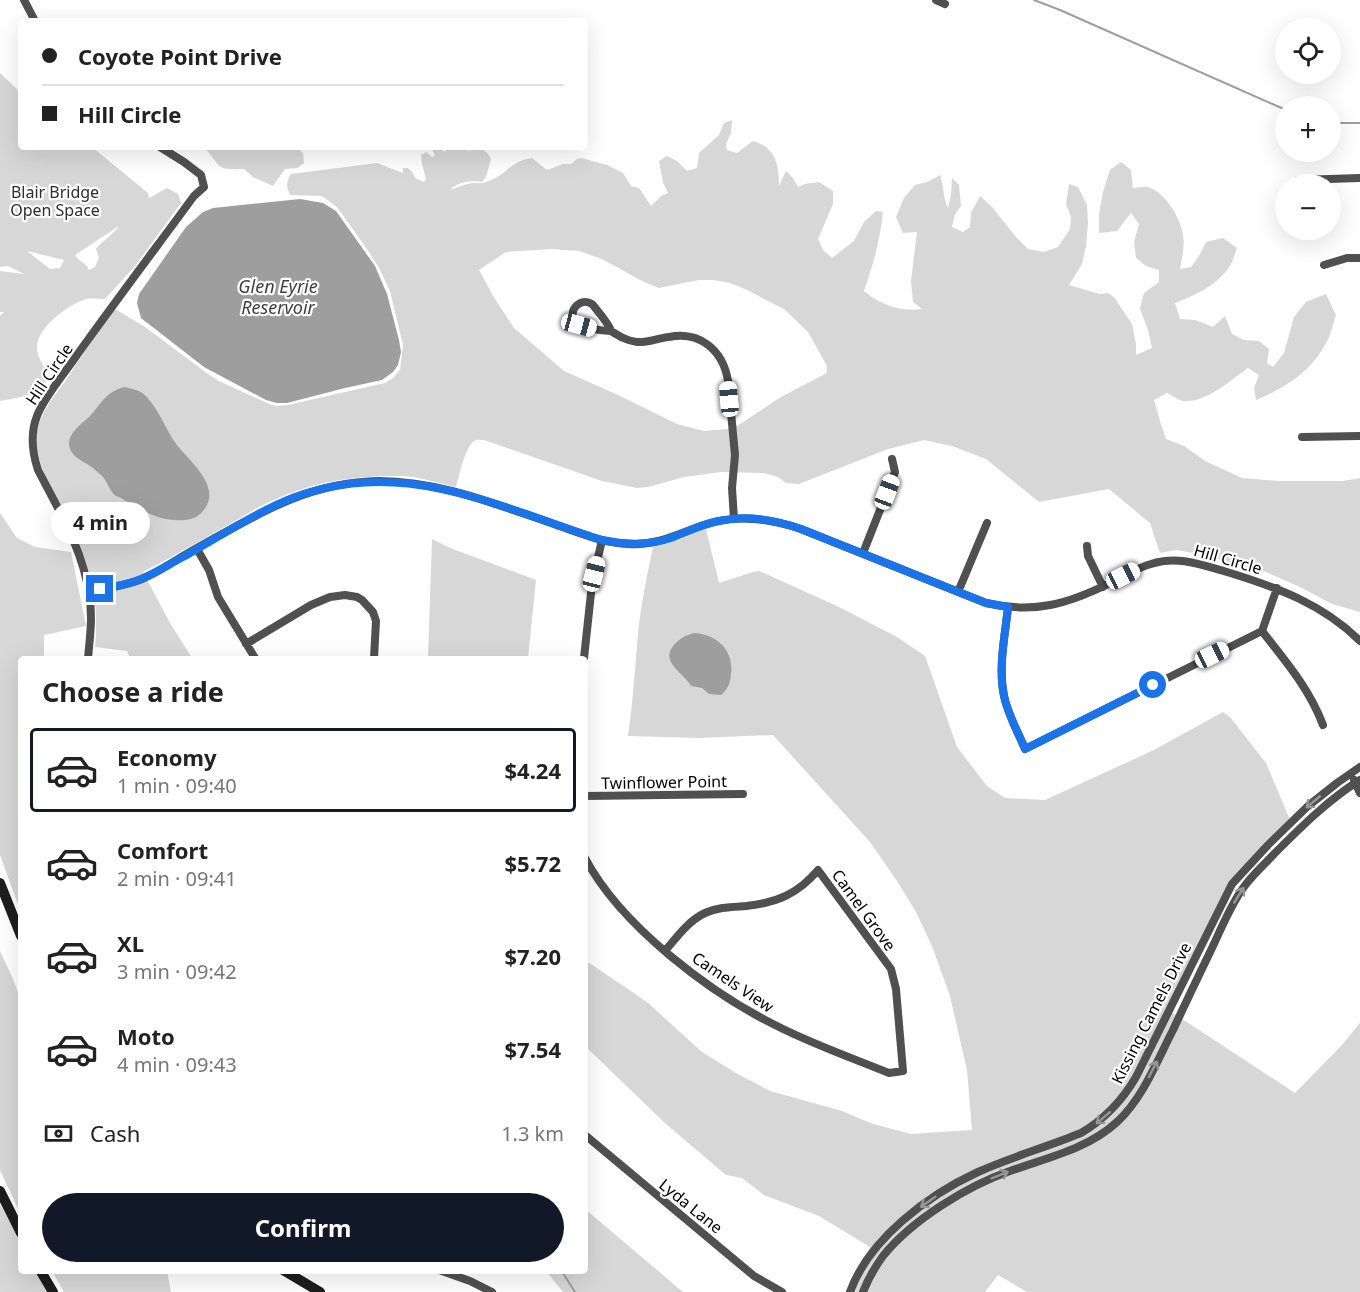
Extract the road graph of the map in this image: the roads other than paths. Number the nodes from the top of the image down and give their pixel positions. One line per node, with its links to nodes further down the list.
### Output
1 (24, 0): 4 (street)
2 (936, 0): 3 (street)
3 (945, 4)
4 (33, 18)
5 (165, 150): 22 (street, Hill Circle)
6 (1360, 178): 7 (street)
7 (1341, 179)
8 (1360, 258): 9 (street)
9 (1324, 265)
10 (611, 332): 10 (street); 14 (street)
11 (1360, 436): 12 (street)
12 (1302, 437)
13 (892, 459): 19 (street)
14 (734, 519): 16 (street, Hill Circle); 19 (street, Hill Circle)
15 (987, 523): 23 (street)
16 (602, 540): 18 (street, Hill Circle); 31 (street)
17 (1088, 546): 20 (street)
18 (197, 549): 22 (street, Hill Circle); 27 (street)
19 (862, 553): 23 (street, Hill Circle)
20 (1103, 587): 21 (street, Hill Circle); 24 (street, Hill Circle)
21 (1277, 588): 25 (street); 26 (street, Hill Circle)
22 (89, 592): 28 (street, Hill Circle)
23 (958, 592): 24 (street, Hill Circle)
24 (1008, 607): 25 (street)
25 (1262, 631): 32 (street)
26 (1360, 641)
27 (246, 644): 29 (street); 30 (street)
28 (88, 656)
29 (254, 656)
30 (375, 656)
31 (584, 656)
32 (1323, 725)
33 (1360, 767): 34 (street, Kissing Camels Drive)
34 (1350, 774): 35 (street); 54 (street, Kissing Camels Drive, one-way to 54)
35 (1358, 781): 36 (street); 55 (street, Kissing Camels Drive, one-way to 35)
36 (1360, 793)
37 (742, 794): 38 (street, Twinflower Point)
38 (588, 796)
39 (588, 863): 42 (street, Camels View)
40 (0, 883): 41 (main road)
41 (18, 928)
42 (665, 951): 43 (street, Camels View); 43 (street, Camel Grove)
43 (903, 1071)
44 (588, 1138): 53 (street, Lyda Lane)
45 (0, 1191): 46 (main road)
46 (18, 1227)
47 (42, 1274): 50 (main road)
48 (290, 1274): 51 (main road)
49 (450, 1274): 52 (street)
50 (53, 1292)
51 (320, 1292)
52 (492, 1292)
53 (782, 1292)
54 (850, 1292)
55 (863, 1292)

